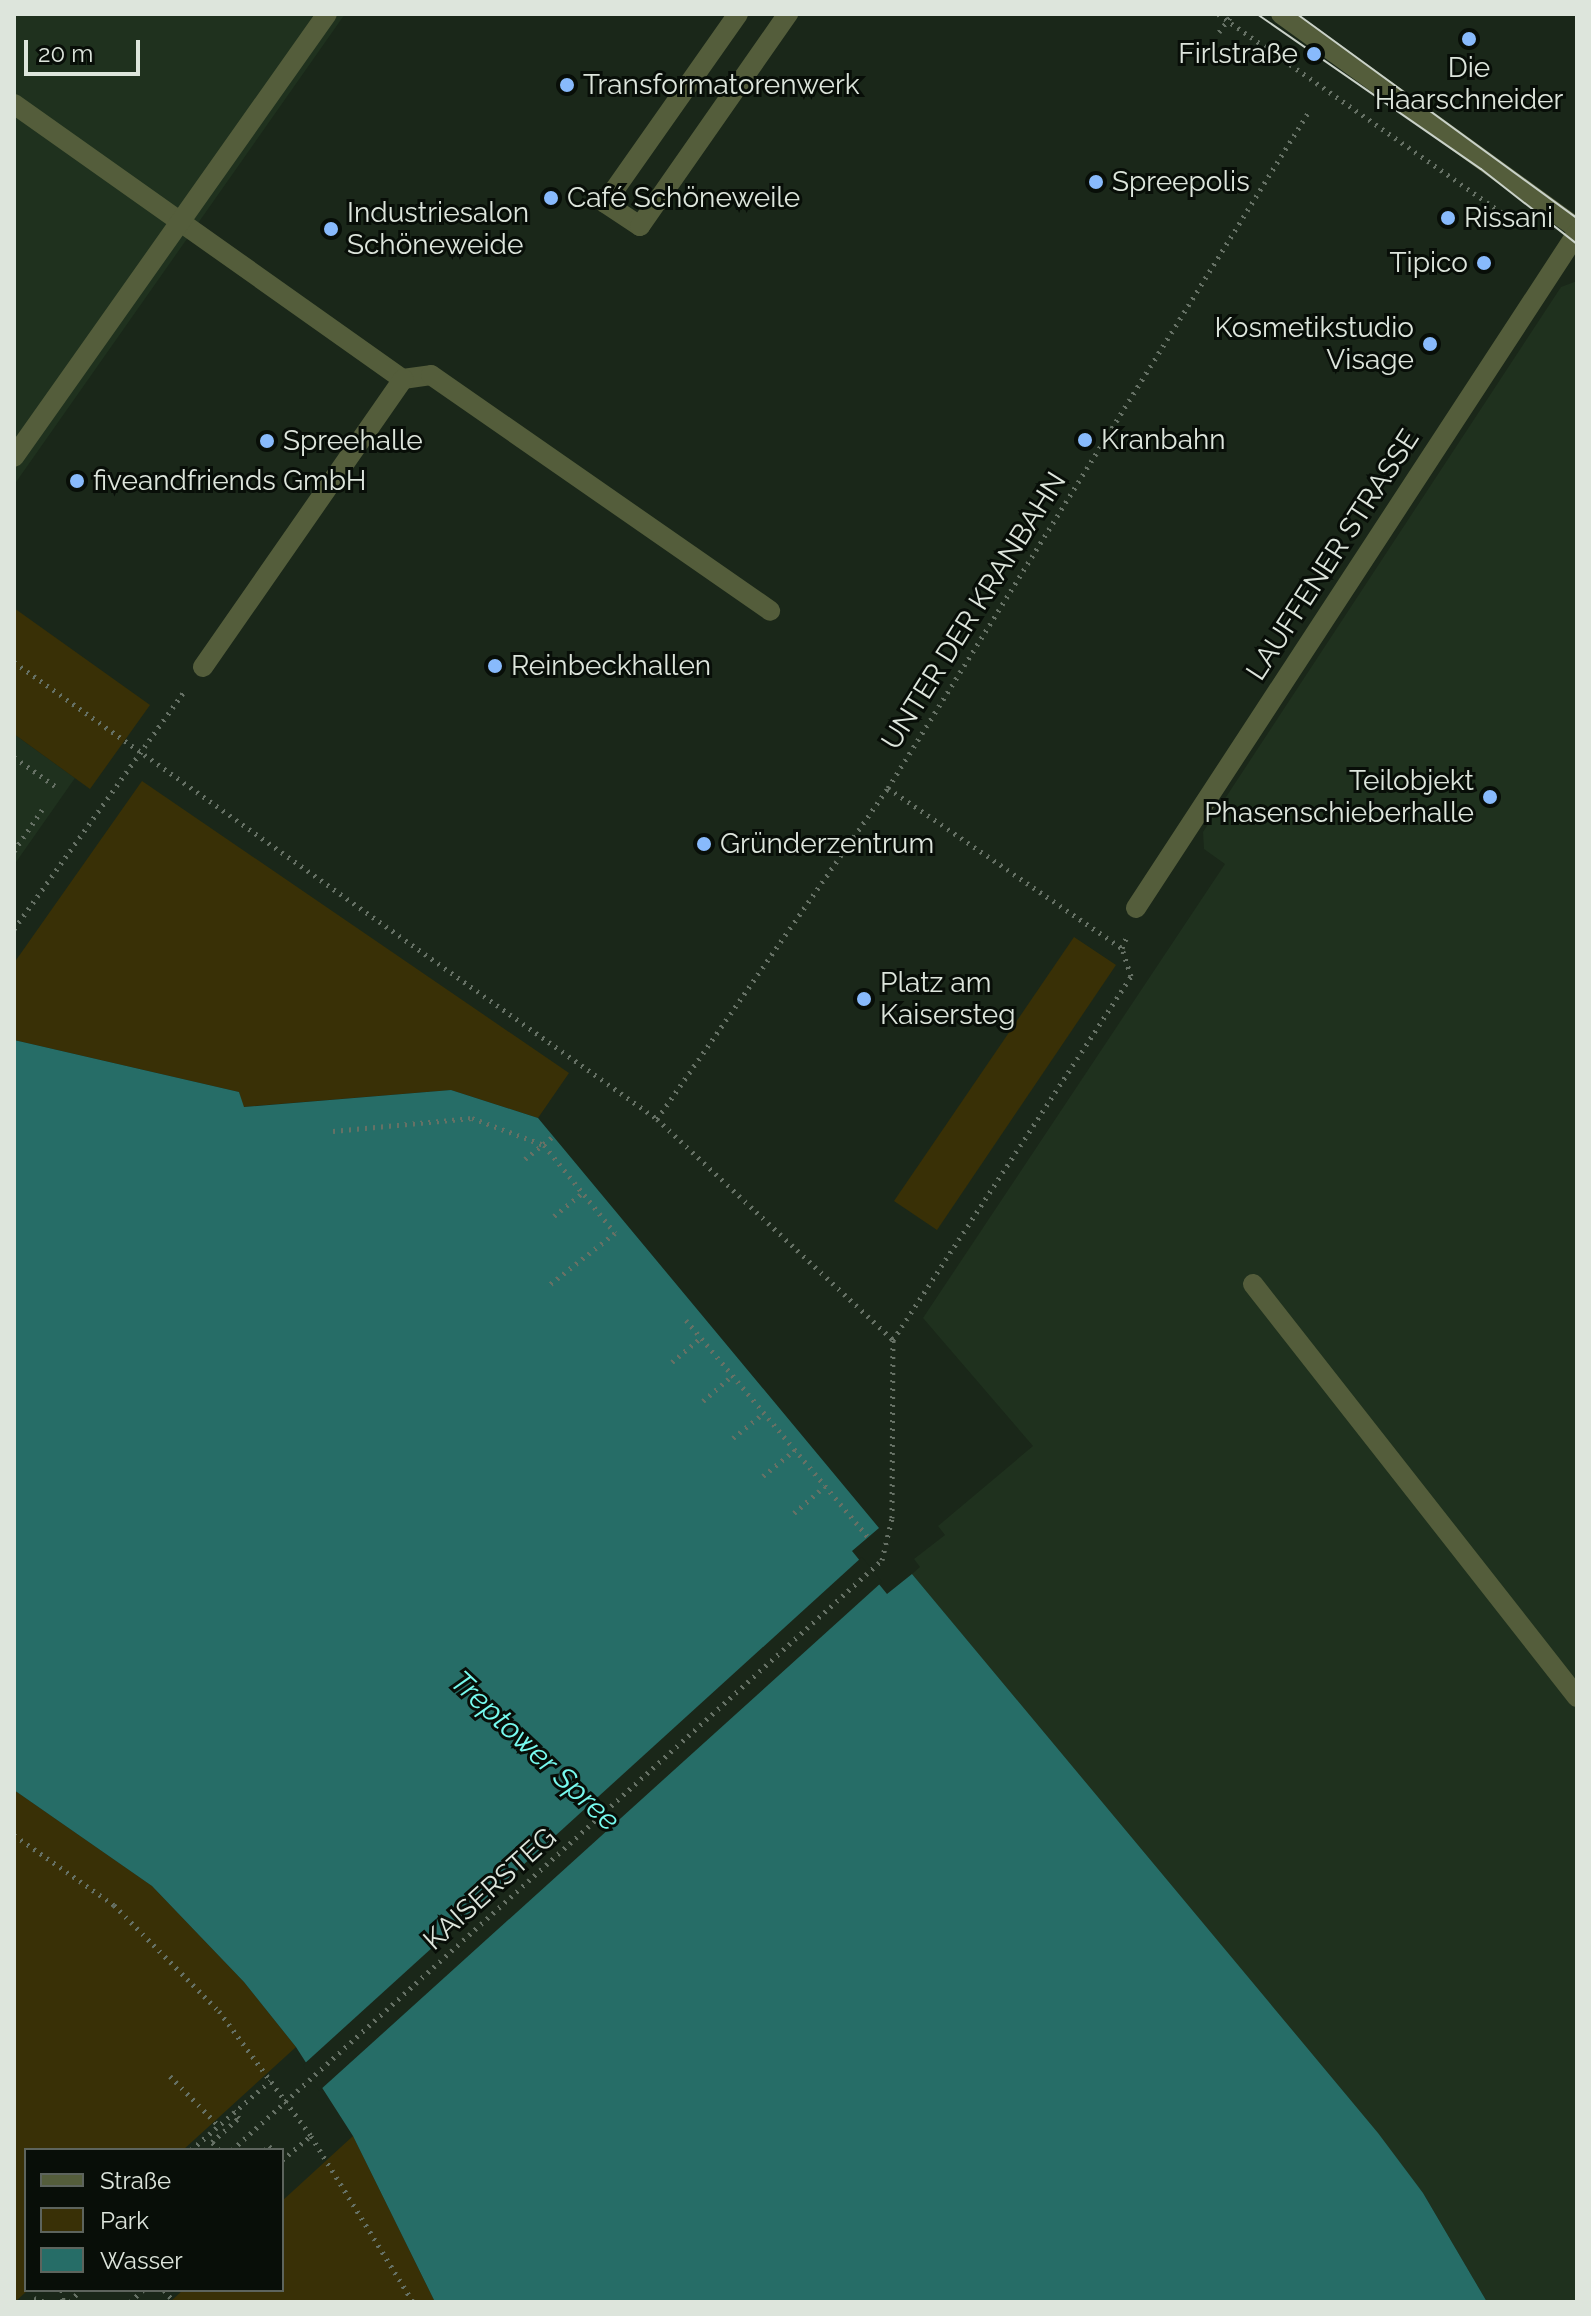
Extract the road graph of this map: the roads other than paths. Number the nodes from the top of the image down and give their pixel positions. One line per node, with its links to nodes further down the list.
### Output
1 (327, 14): 6 (street)
2 (738, 14): 3 (street)
3 (788, 14)
4 (1281, 14): 7 (street)
5 (14, 104): 6 (street)
6 (180, 221): 8 (street); 9 (street)
7 (1577, 230): 12 (street, LAUFFENER STRASSE)
8 (403, 379): 10 (street); 11 (street)
9 (14, 457)
10 (770, 611)
11 (203, 667)
12 (1136, 908)
13 (1253, 1284): 14 (street)
14 (1577, 1697)

